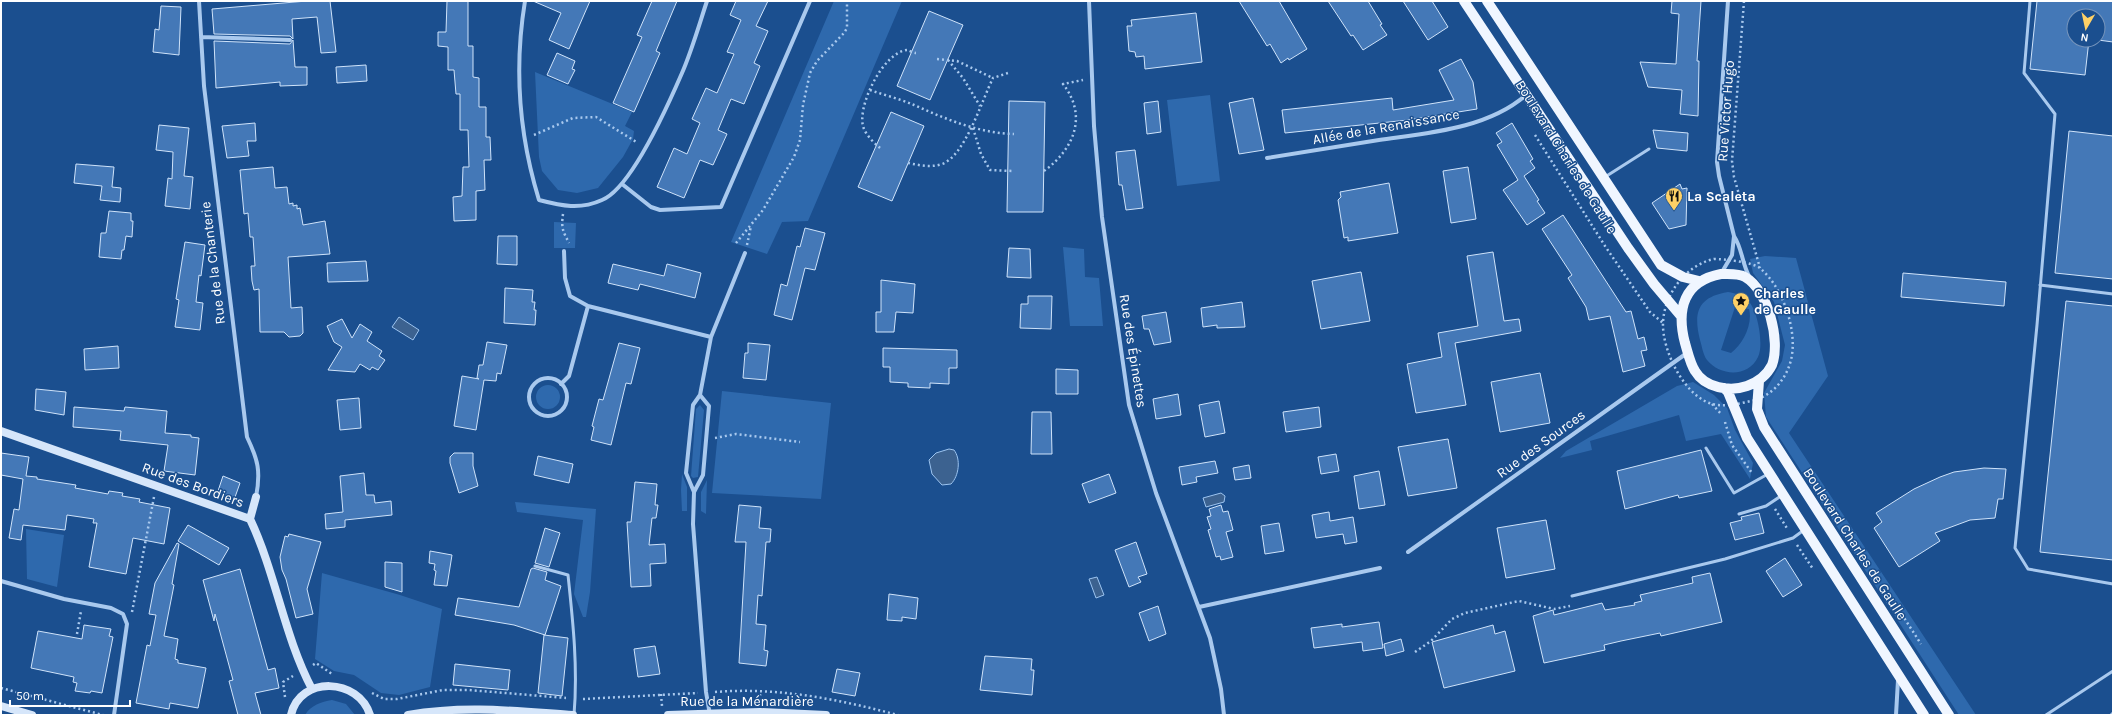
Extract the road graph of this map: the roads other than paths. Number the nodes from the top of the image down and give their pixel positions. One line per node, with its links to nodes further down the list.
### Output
1 (199, 1): 10 (street, Rue de la Chanterie)
2 (525, 1): 16 (street)
3 (707, 1): 16 (street)
4 (810, 1): 16 (street)
5 (1089, 1): 48 (street, Rue des Épinettes)
6 (1464, 1): 12 (main road, Boulevard Charles de Gaulle)
7 (1487, 1): 15 (main road, Boulevard Charles de Gaulle)
8 (1728, 1): 17 (street, Rue Victor Hugo)
9 (2030, 1): 23 (lane)
10 (201, 37): 11 (street); 38 (street, Rue de la Chanterie)
11 (290, 40)
12 (1526, 95): 14 (street, Allée de la Renaissance); 26 (main road, Boulevard Charles de Gaulle)
13 (1649, 149): 15 (lane)
14 (1268, 158)
15 (1603, 178): 21 (main road, Boulevard Charles de Gaulle)
16 (622, 184)
17 (1734, 236): 20 (street, Rue Victor Hugo); 22 (street, Rue Victor Hugo)
18 (564, 251): 25 (street)
19 (746, 253): 27 (street)
20 (1721, 274): 21 (main road); 22 (main road)
21 (1699, 281): 26 (main road)
22 (1754, 284): 29 (main road)
23 (2040, 285): 24 (lane); 46 (lane)
24 (2113, 294)
25 (588, 306): 27 (street); 30 (street)
26 (1681, 316): 28 (main road)
27 (711, 337): 32 (street)
28 (1688, 352): 31 (main road); 42 (street, Rue des Sources)
29 (1759, 381): 31 (main road); 65 (main road, Boulevard Charles de Gaulle)
30 (561, 384): 30 (street)
31 (1724, 388): 35 (main road)
32 (700, 395): 36 (street); 36 (street)
33 (1, 431): 40 (street, Rue des Bordiers)
34 (1706, 448): 35 (lane)
35 (1769, 473): 37 (main road)
36 (694, 492): 53 (street)
37 (1783, 495): 39 (lane); 41 (main road)
38 (256, 497): 40 (street, Rue de la Chanterie)
39 (1739, 514)
40 (250, 519): 51 (street, Rue des Bordiers)
41 (1805, 529): 47 (lane); 50 (main road)
42 (1408, 552)
43 (535, 566): 59 (lane)
44 (1380, 568): 48 (street)
45 (1, 581): 55 (street)
46 (2113, 584)
47 (1572, 596)
48 (1199, 607): 62 (street, Rue des Épinettes)
49 (2113, 671): 66 (lane)
50 (1899, 677): 63 (street); 64 (main road)
51 (312, 690): 56 (street); 57 (street)
52 (1, 706): 54 (street)
53 (710, 714): 60 (street, Rue de la Ménardière); 61 (street, Rue de la Ménardière)
54 (32, 715)
55 (114, 715)
56 (291, 715)
57 (370, 715)
58 (408, 715): 59 (street)
59 (573, 715)
60 (668, 715)
61 (826, 715)
62 (1224, 715)
63 (1896, 715)
64 (1924, 715)
65 (1949, 715)
66 (2046, 715)

